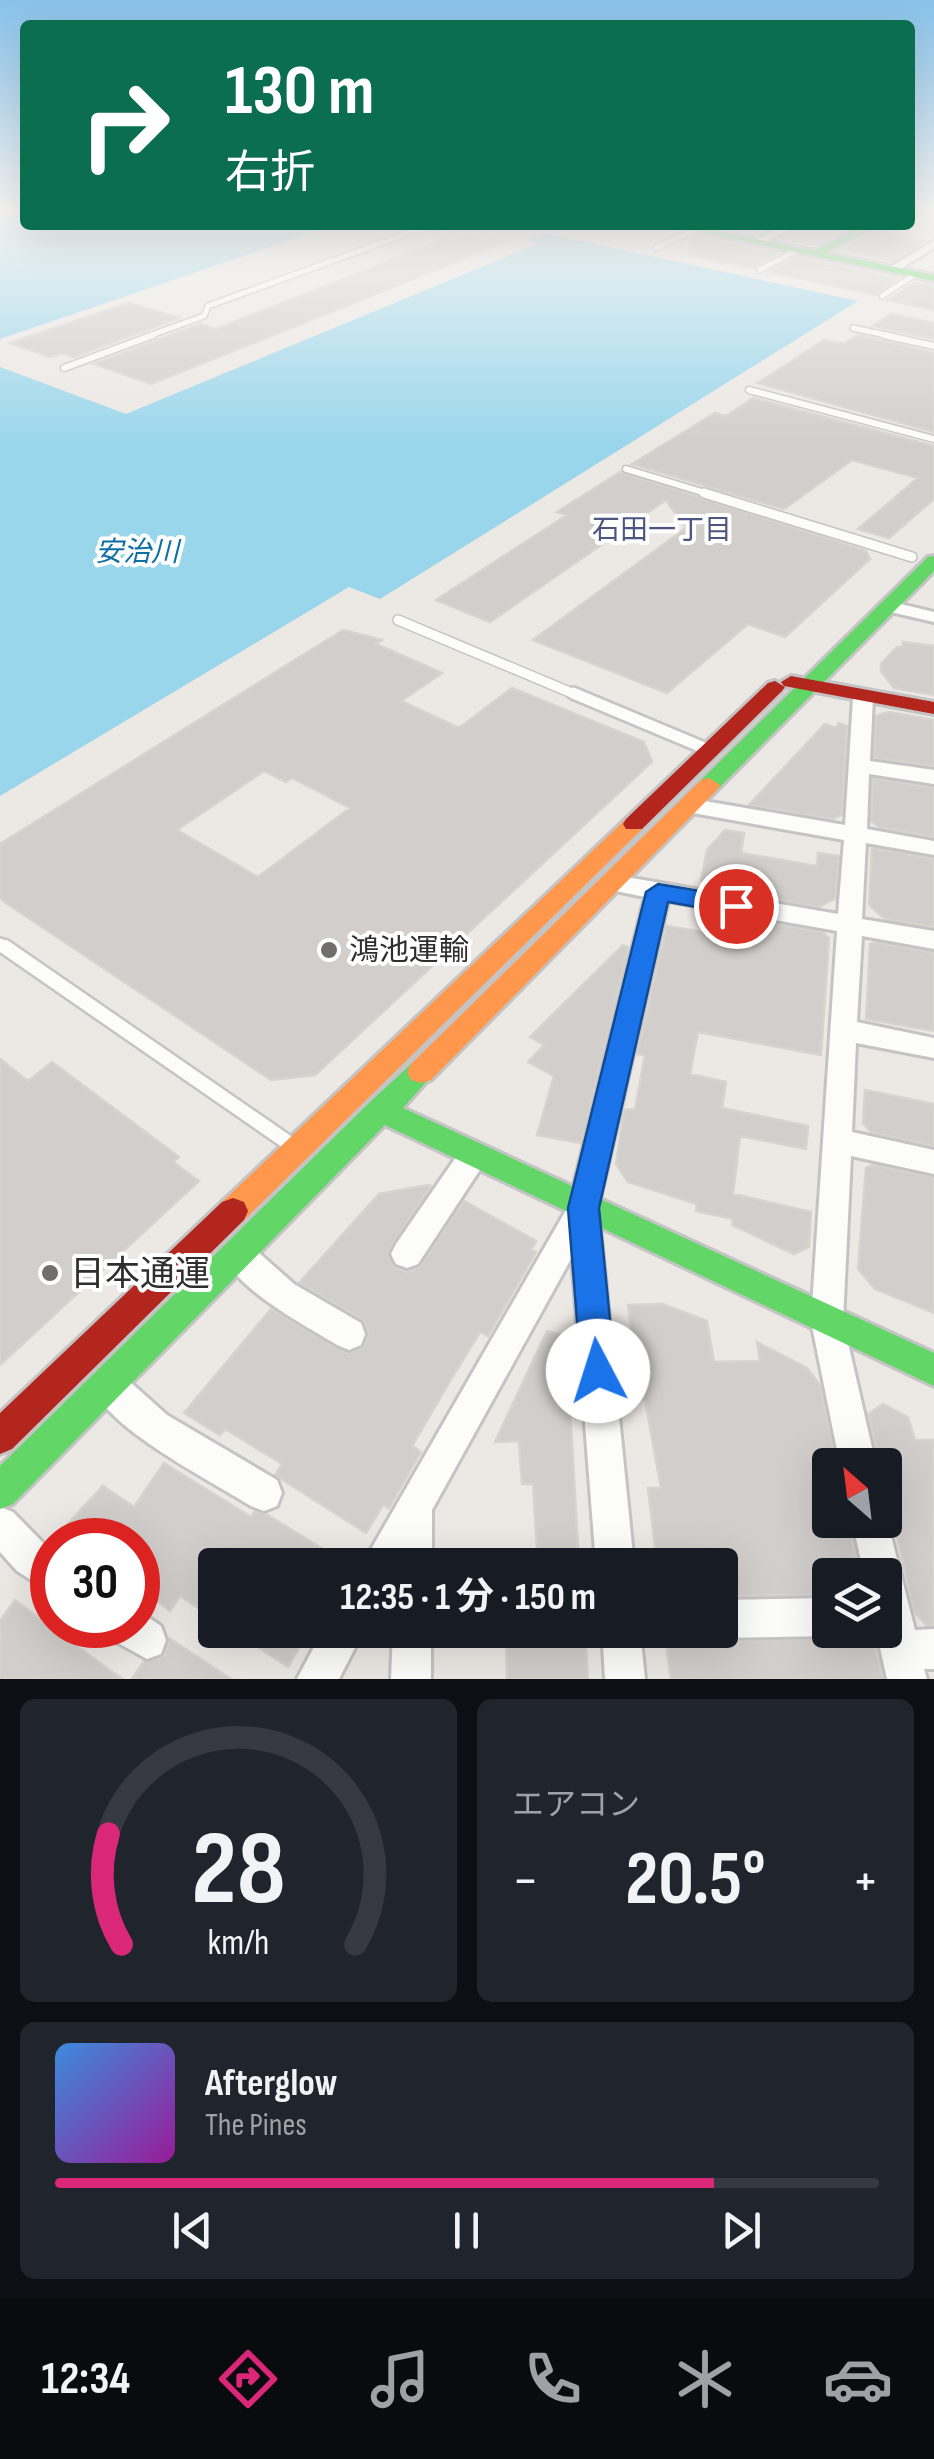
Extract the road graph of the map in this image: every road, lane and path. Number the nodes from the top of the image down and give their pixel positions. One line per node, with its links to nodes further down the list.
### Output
1 (251, 290): 6 (lane)
2 (894, 290): 3 (lane)
3 (882, 296)
4 (854, 328): 5 (lane)
5 (934, 346)
6 (64, 368)
7 (749, 390): 8 (lane)
8 (934, 439)
9 (626, 469): 11 (lane)
10 (934, 536): 11 (street)
11 (921, 570): 12 (street); 15 (street)
12 (888, 606): 13 (street); 16 (street)
13 (934, 617)
14 (398, 620): 19 (lane)
15 (783, 680): 16 (street); 19 (street)
16 (806, 688): 17 (street); 22 (street)
17 (863, 698): 18 (street); 20 (street)
18 (934, 708)
19 (709, 750): 34 (street)
20 (860, 766): 21 (street); 23 (street)
21 (934, 777)
22 (687, 804): 23 (street); 25 (street)
23 (857, 835): 24 (street); 27 (street)
24 (934, 848)
25 (609, 882): 26 (street); 32 (street)
26 (658, 892): 27 (street); 37 (street)
27 (852, 926): 28 (street); 30 (street)
28 (934, 940)
29 (0, 944): 34 (lane)
30 (845, 1030): 31 (street); 33 (street)
31 (934, 1048)
32 (380, 1110): 34 (street); 35 (street); 38 (street)
33 (838, 1141): 36 (street); 40 (street)
34 (298, 1149): 44 (street)
35 (473, 1156): 37 (street); 39 (street)
36 (934, 1162)
37 (584, 1208): 40 (street); 48 (street); 52 (street)
38 (238, 1254): 41 (street); 43 (street)
39 (407, 1254)
40 (827, 1321): 42 (street); 45 (street)
41 (349, 1334)
42 (934, 1370)
43 (107, 1384): 46 (street); 47 (street)
44 (0, 1437)
45 (854, 1448)
46 (0, 1491)
47 (264, 1493)
48 (414, 1504): 50 (street); 51 (street)
49 (0, 1525): 53 (street)
50 (390, 1548)
51 (413, 1548)
52 (614, 1548)
53 (30, 1558)
54 (812, 1617): 55 (street)
55 (738, 1619)
56 (334, 1648): 59 (street)
57 (411, 1648): 60 (street)
58 (622, 1648): 61 (street)
59 (317, 1679)
60 (410, 1679)
61 (625, 1679)

